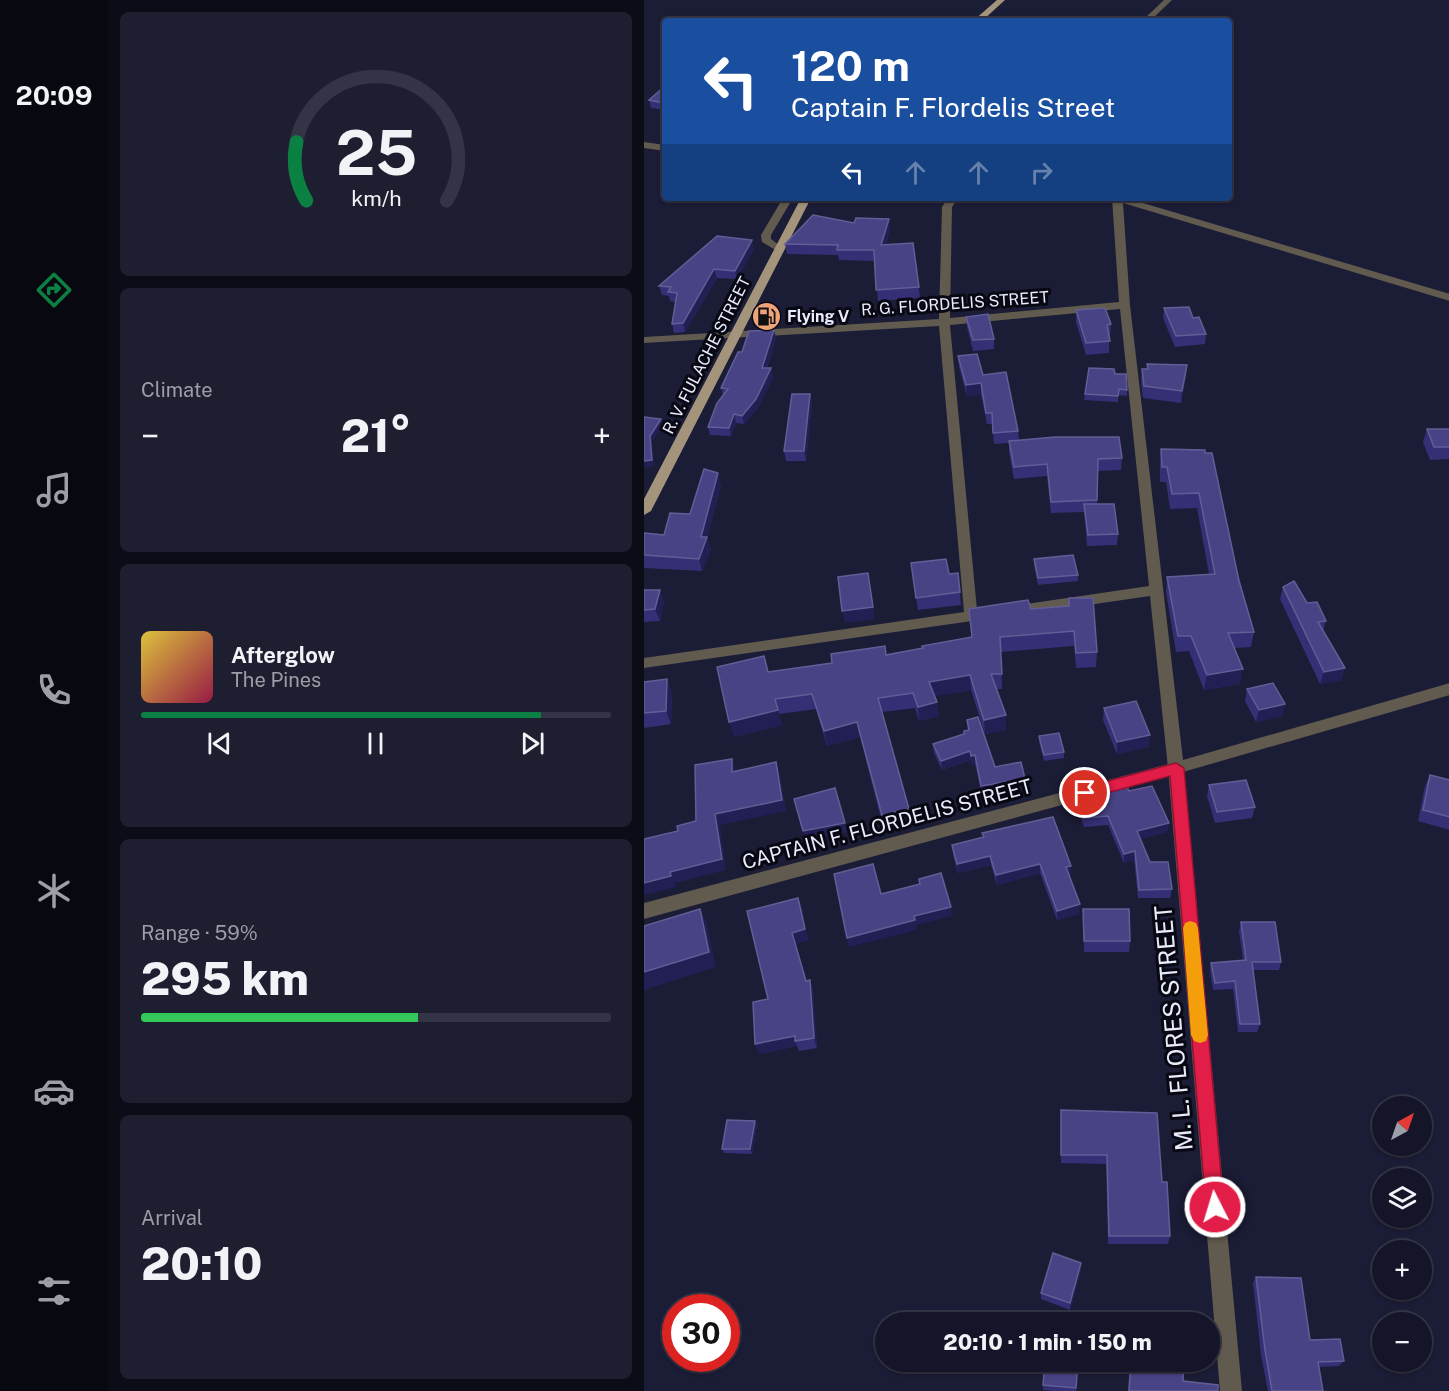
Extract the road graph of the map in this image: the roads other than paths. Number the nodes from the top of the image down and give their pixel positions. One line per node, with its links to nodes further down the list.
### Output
1 (1001, 0): 3 (main road)
2 (1168, 0): 4 (street)
3 (980, 18)
4 (1149, 18)
5 (644, 144): 6 (street)
6 (662, 147)
7 (786, 201): 12 (street)
8 (804, 201): 12 (main road, R. V. FULACHE STREET)
9 (951, 201): 15 (street)
10 (1117, 201): 14 (street, M. L. FLORES STREET)
11 (1127, 201): 13 (street)
12 (780, 247): 16 (main road, R. V. FULACHE STREET)
13 (1450, 298)
14 (1125, 305): 15 (street, R. G. FLORDELIS STREET); 19 (street, M. L. FLORES STREET)
15 (944, 322): 16 (street, R. G. FLORDELIS STREET); 20 (street)
16 (737, 334): 17 (street, R. G. FLORDELIS STREET); 18 (main road, R. V. FULACHE STREET)
17 (644, 340)
18 (644, 511)
19 (1157, 590): 20 (street); 23 (street, M. L. FLORES STREET)
20 (971, 617): 21 (street)
21 (644, 663)
22 (1450, 689): 23 (street, CAPTAIN F. FLORDELIS STREET)
23 (1176, 768): 24 (street, CAPTAIN F. FLORDELIS STREET); 25 (street, M. L. FLORES STREET)
24 (644, 911)
25 (1231, 1391)

